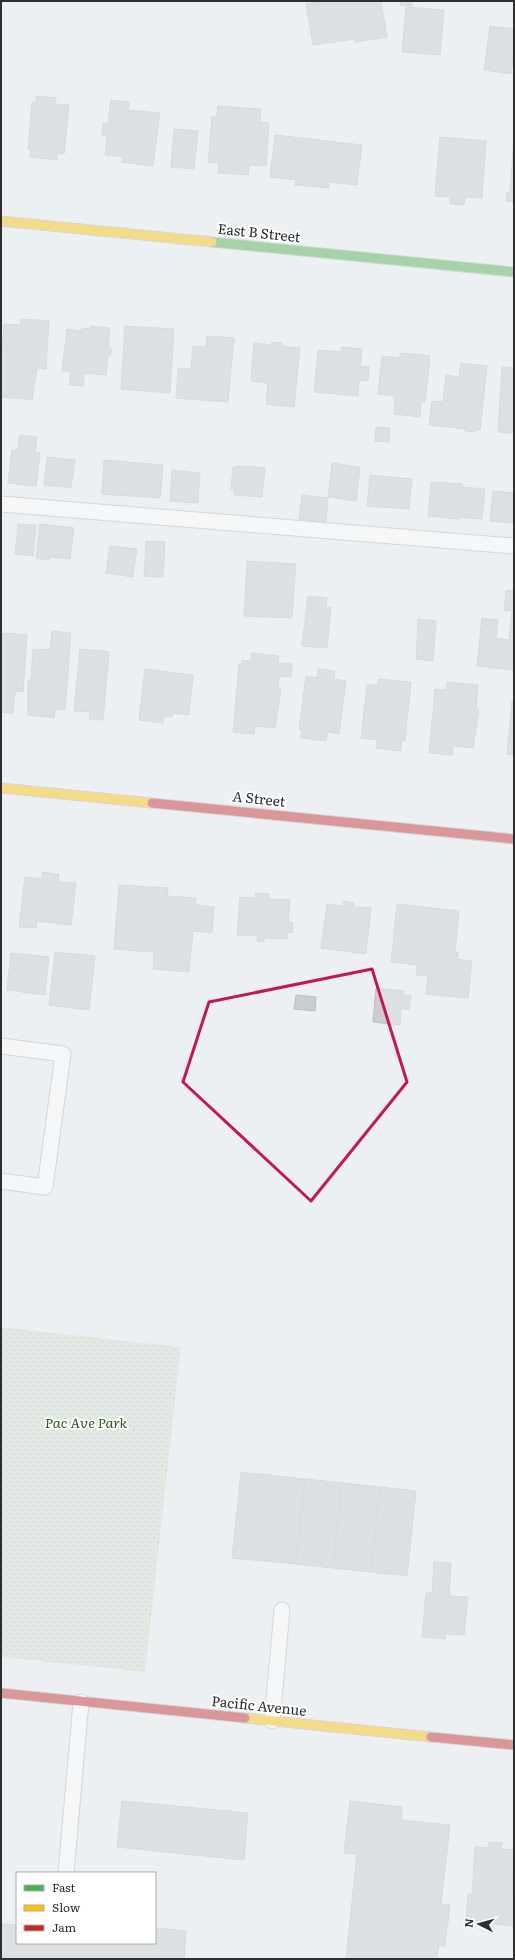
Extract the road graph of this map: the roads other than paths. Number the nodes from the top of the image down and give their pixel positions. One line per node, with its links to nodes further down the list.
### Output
1 (1, 221): 2 (street, East B Street)
2 (514, 272)
3 (1, 504): 4 (lane)
4 (514, 546)
5 (1, 788): 6 (street, A Street)
6 (514, 839)
7 (1, 1046): 8 (lane)
8 (1, 1181)
9 (282, 1610): 12 (lane)
10 (1, 1693): 11 (street, Pacific Avenue)
11 (81, 1702): 12 (street, Pacific Avenue); 14 (lane)
12 (272, 1721): 13 (street, Pacific Avenue)
13 (514, 1745)
14 (66, 1872)

